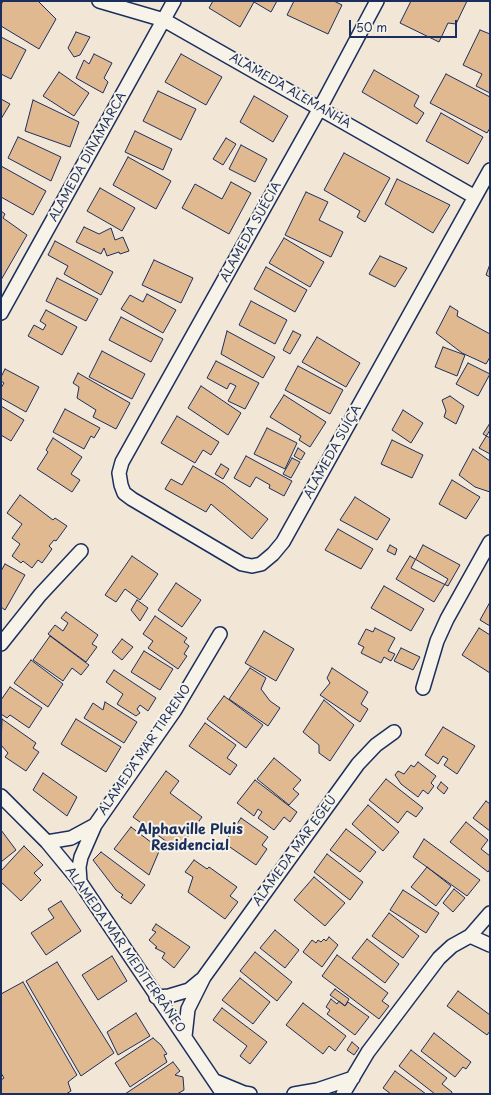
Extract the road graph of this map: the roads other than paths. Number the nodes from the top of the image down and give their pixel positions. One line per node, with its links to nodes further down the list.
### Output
1 (99, 1): 4 (street, ALAMEDA ALEMANHA)
2 (174, 1): 4 (street, ALAMEDA DINAMARCA)
3 (377, 1): 5 (street, ALAMEDA SUÉCIA)
4 (164, 20): 5 (street, ALAMEDA ALEMANHA); 8 (street, ALAMEDA DINAMARCA)
5 (320, 108): 7 (street, ALAMEDA ALEMANHA); 9 (street, ALAMEDA SUÉCIA)
6 (490, 170): 7 (street, ALAMEDA SUÍÇA)
7 (475, 197): 9 (street, ALAMEDA SUÍÇA)
8 (1, 313)
9 (122, 462)
10 (490, 542): 14 (street)
11 (80, 551): 13 (street)
12 (220, 634): 17 (street, ALAMEDA MAR TIRRENO)
13 (1, 644)
14 (423, 688)
15 (394, 732): 23 (street, ALAMEDA MAR EGEU)
16 (1, 796): 18 (street, ALAMEDA MAR MEDITERRÂNEO)
17 (95, 825): 18 (street, ALAMEDA MAR TIRRENO); 19 (street, ALAMEDA MAR TIRRENO)
18 (47, 842): 19 (street, ALAMEDA MAR MEDITERRÂNEO)
19 (80, 882): 24 (street, ALAMEDA MAR MEDITERRÂNEO)
20 (490, 913): 21 (street)
21 (470, 936): 22 (street); 26 (street)
22 (490, 945)
23 (204, 977): 24 (street, ALAMEDA MAR EGEU); 25 (street, ALAMEDA MAR EGEU)
24 (156, 997): 25 (street, ALAMEDA MAR MEDITERRÂNEO)
25 (185, 1036): 27 (street, ALAMEDA MAR MEDITERRÂNEO)
26 (353, 1078): 30 (street); 31 (street)
27 (215, 1081): 28 (street, ALAMEDA MAR MEDITERRÂNEO); 29 (street)
28 (223, 1094)
29 (250, 1094)
30 (294, 1094)
31 (344, 1094)

